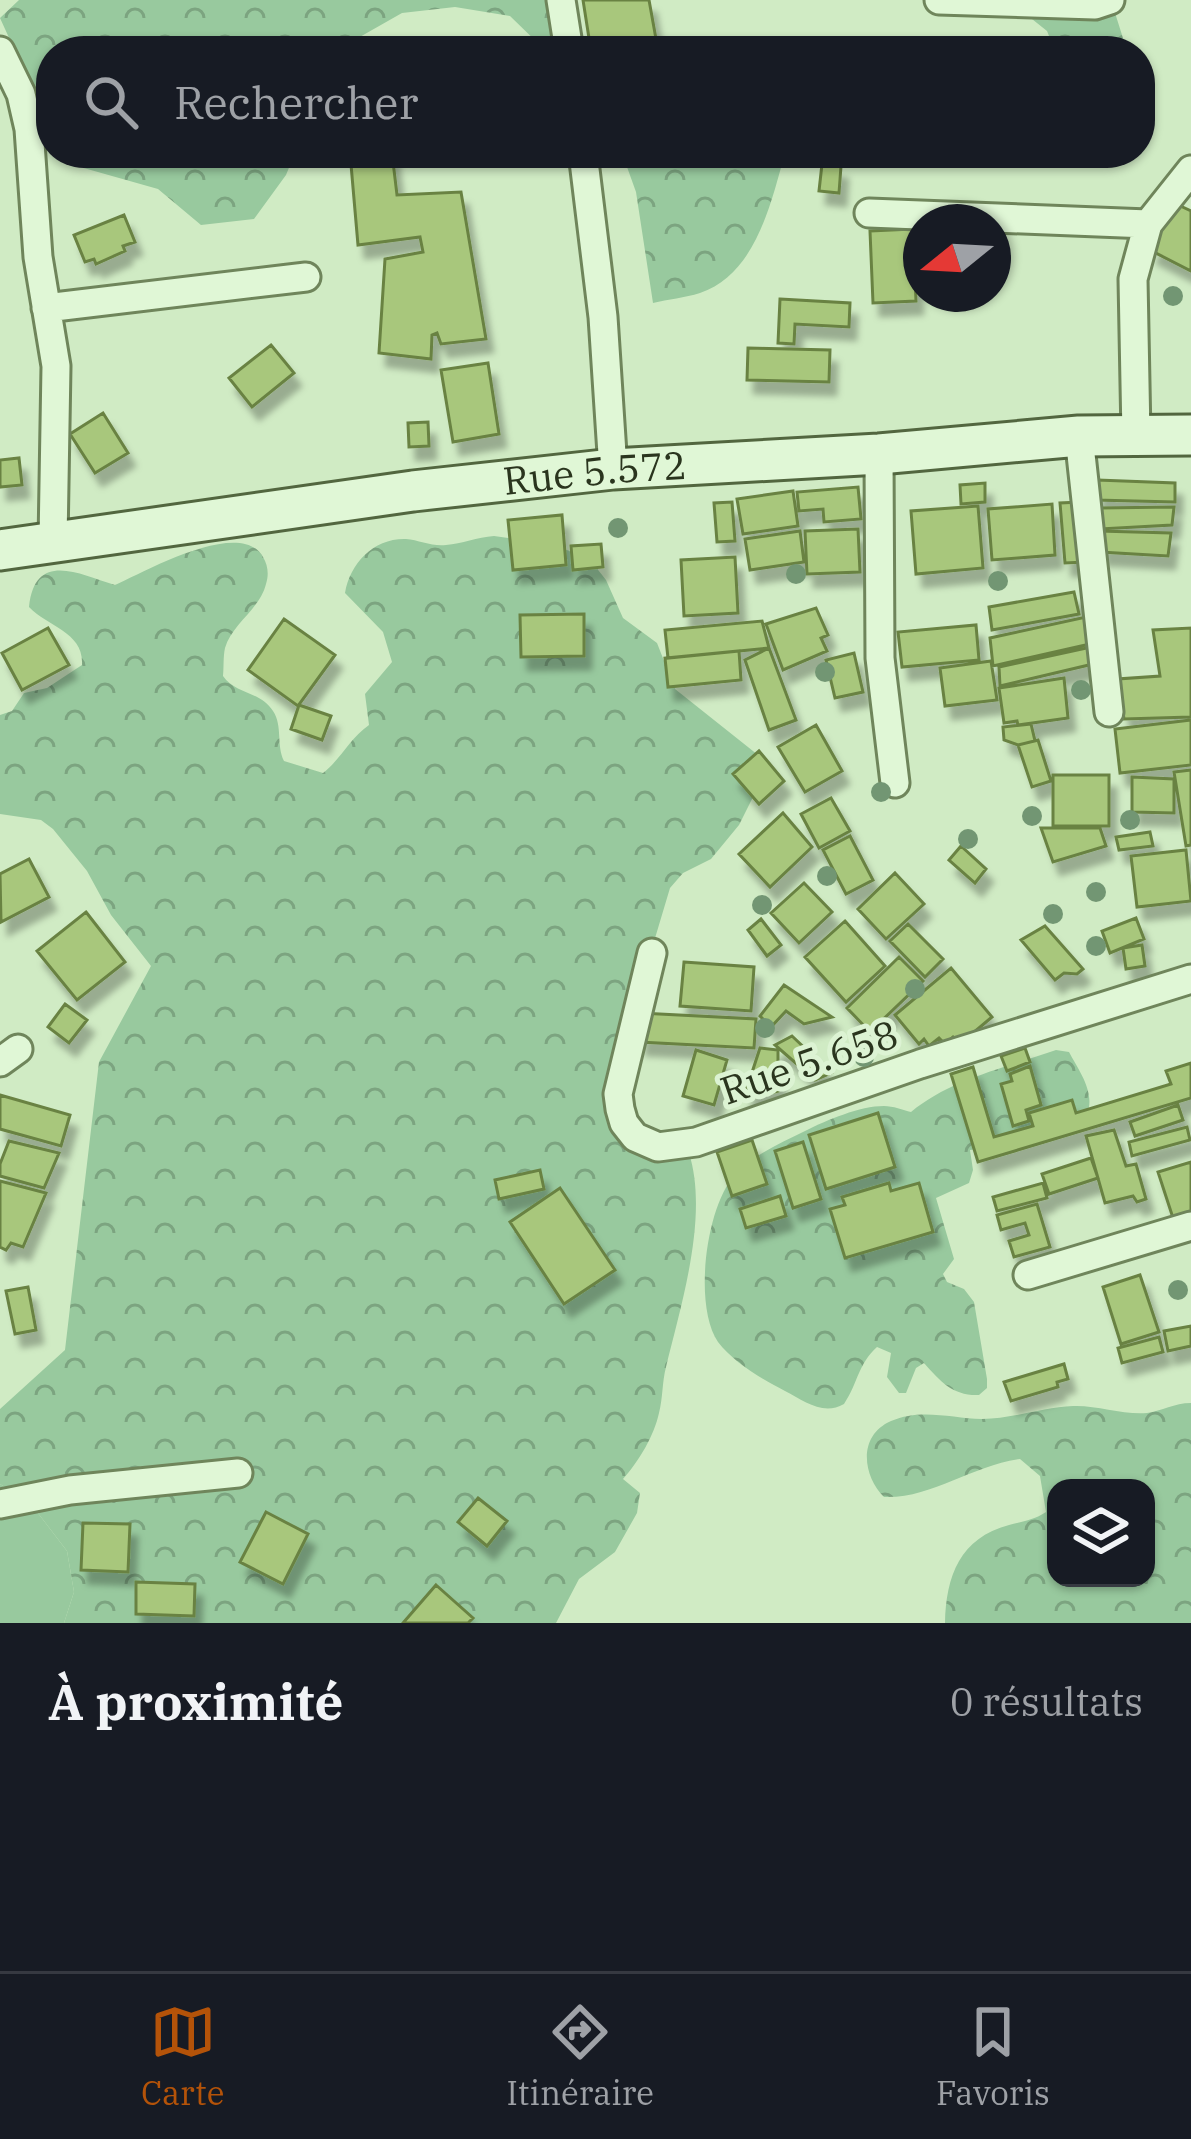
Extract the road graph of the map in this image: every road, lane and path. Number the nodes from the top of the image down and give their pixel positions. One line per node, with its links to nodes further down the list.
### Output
1 (561, 0): 4 (street)
2 (939, 0): 3 (street)
3 (1110, 0)
4 (567, 36)
5 (0, 51): 11 (street)
6 (585, 168): 16 (street)
7 (1191, 170): 9 (street)
8 (869, 213): 9 (street)
9 (1148, 224): 14 (street)
10 (306, 277): 11 (street)
11 (46, 308): 17 (street)
12 (1191, 435): 14 (street, Rue 5.572)
13 (1079, 436): 14 (street, Rue 5.572); 15 (street, Rue 5.572); 19 (street)
14 (1136, 436)
15 (879, 454): 16 (street, Rue 5.572); 20 (street)
16 (613, 469): 17 (street, Rue 5.572)
17 (53, 542): 18 (street, Rue 5.572)
18 (0, 550)
19 (1109, 712)
20 (896, 784)
21 (652, 953): 22 (street, Rue 5.658)
22 (1191, 979)
23 (1191, 1226): 24 (street)
24 (1028, 1275)
25 (238, 1473): 26 (street)
26 (0, 1504)

